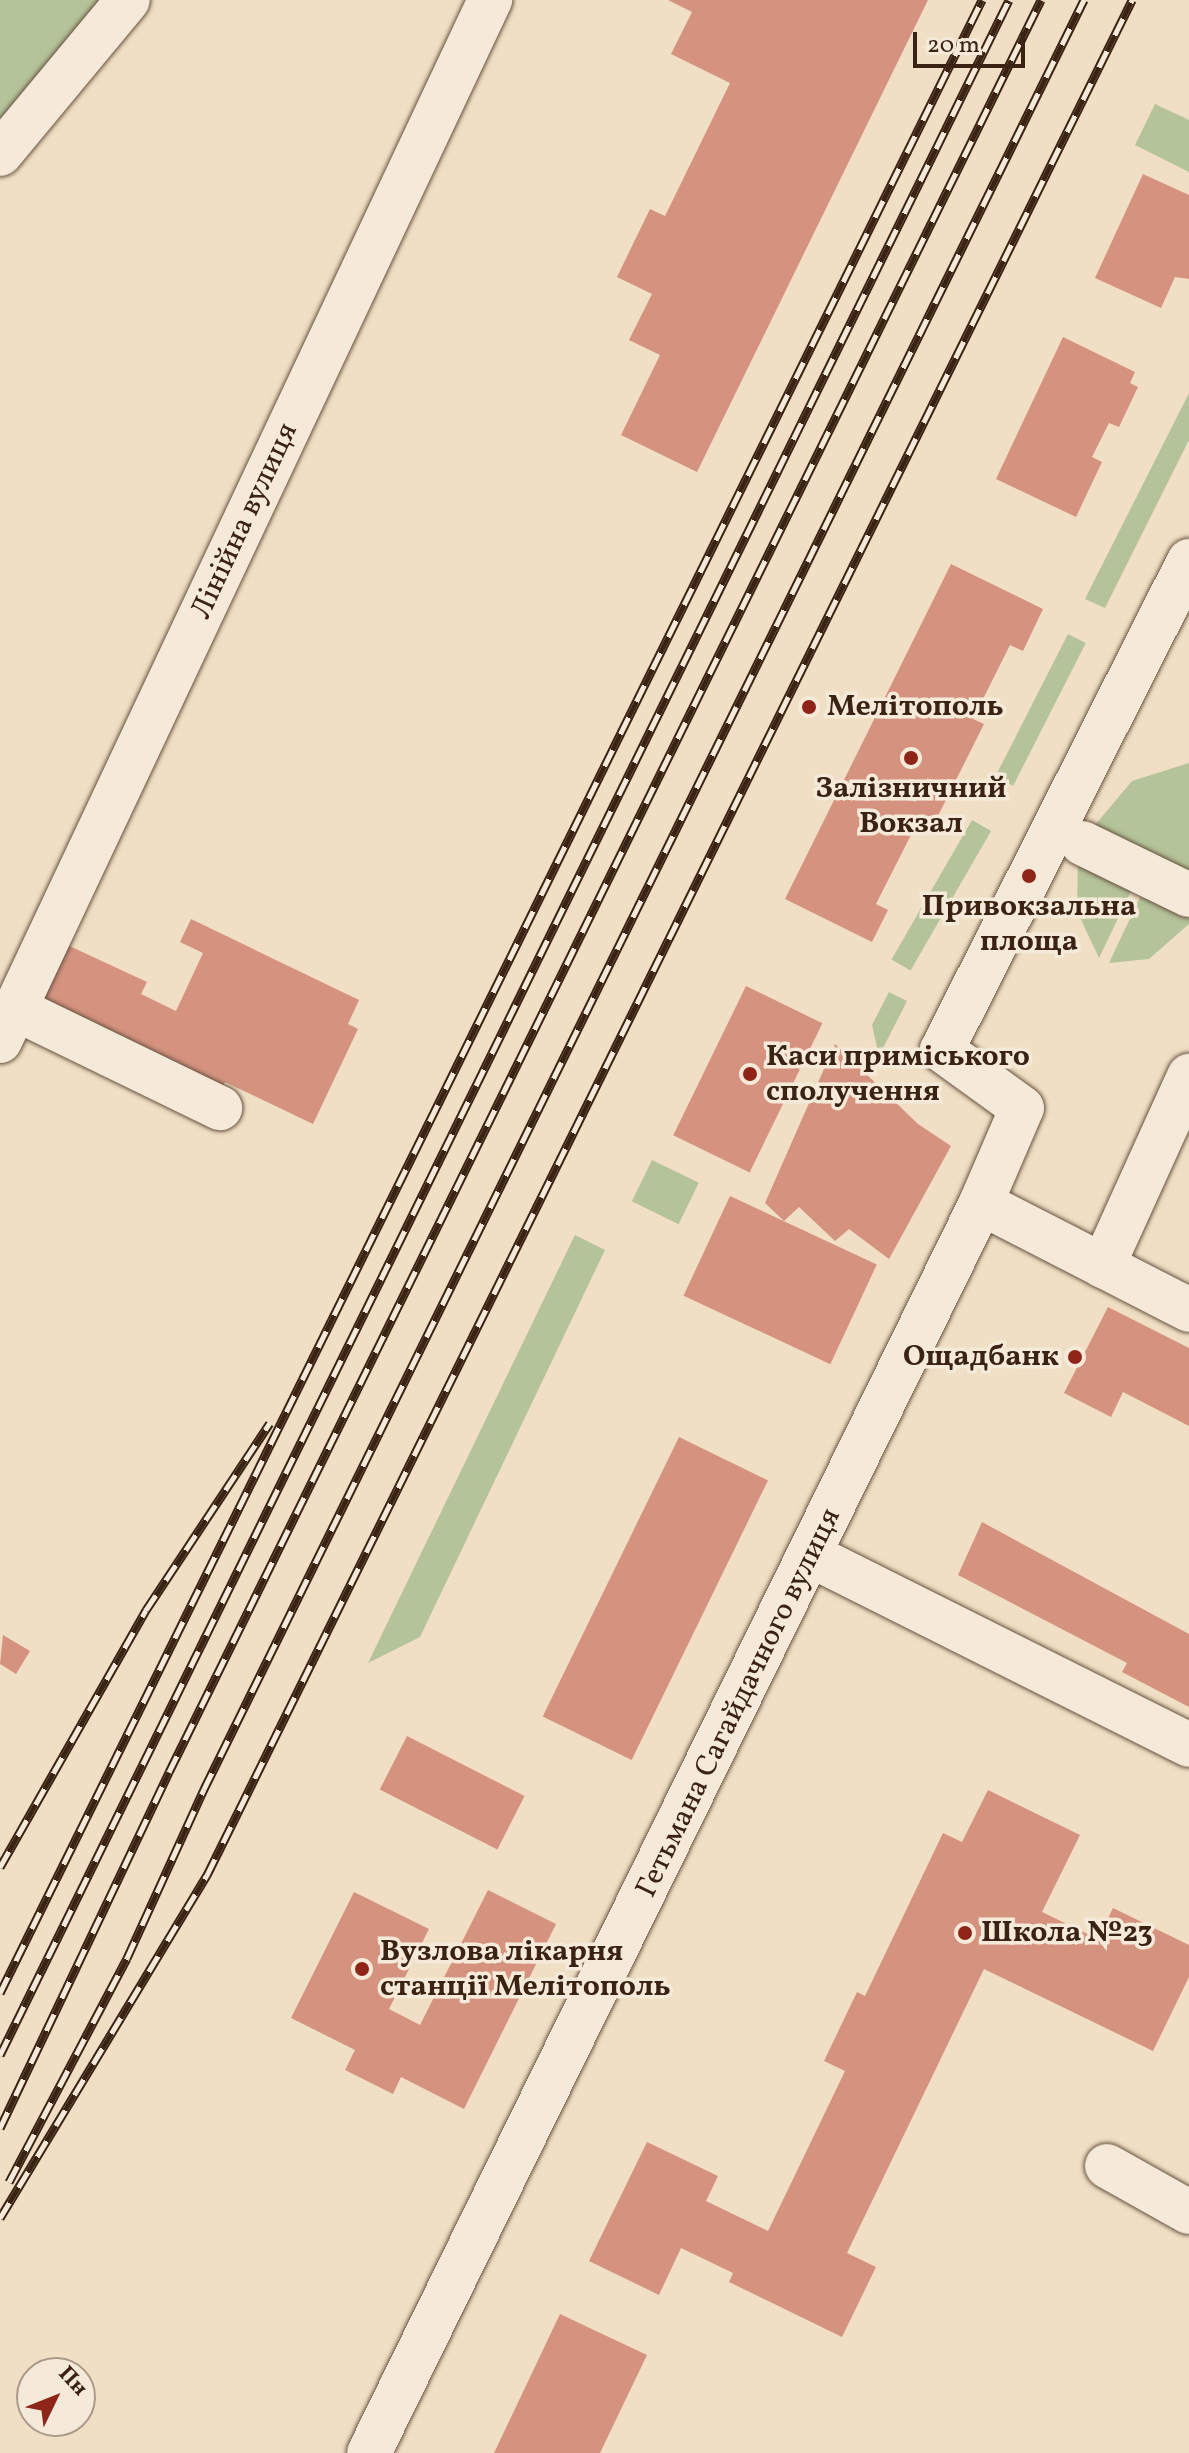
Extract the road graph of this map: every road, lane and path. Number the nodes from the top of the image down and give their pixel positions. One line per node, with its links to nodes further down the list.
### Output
1 (128, 0): 3 (street)
2 (490, 0): 7 (street, Лінійна вулиця)
3 (0, 154)
4 (1189, 561): 10 (street, Гетьмана Сагайдачного вулиця)
5 (1082, 843): 6 (street)
6 (1189, 895)
7 (8, 1025): 9 (street)
8 (1189, 1076): 11 (street)
9 (220, 1108)
10 (981, 1203): 11 (street); 13 (street, Гетьмана Сагайдачного вулиця)
11 (1103, 1266): 12 (street)
12 (1189, 1310)
13 (812, 1556): 14 (street); 17 (street, Гетьмана Сагайдачного вулиця)
14 (1189, 1745)
15 (1107, 2166): 16 (street)
16 (1189, 2212)
17 (369, 2453)

